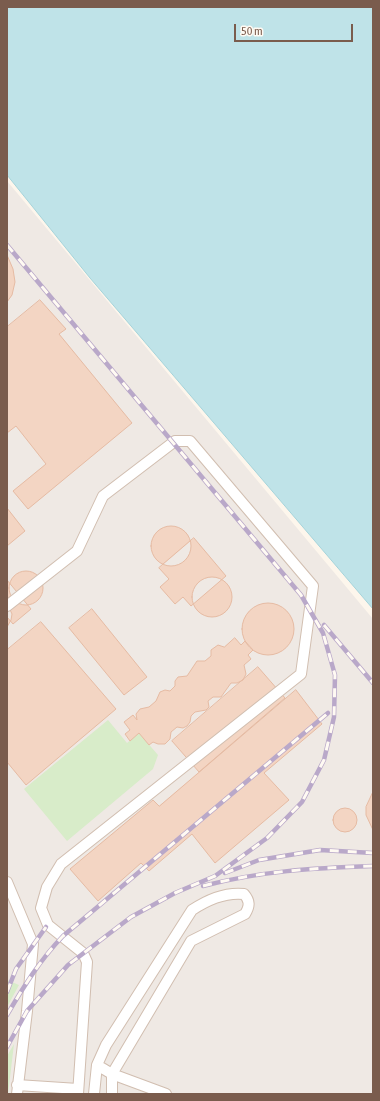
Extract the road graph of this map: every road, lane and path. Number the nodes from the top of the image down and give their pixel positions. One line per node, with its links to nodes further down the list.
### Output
1 (7, 606): 6 (lane)
2 (7, 882): 5 (lane)
3 (97, 1065): 4 (lane); 4 (lane); 7 (lane)
4 (112, 1074): 8 (lane); 9 (lane)
5 (17, 1090): 6 (lane)
6 (78, 1091)
7 (94, 1094)
8 (112, 1094)
9 (166, 1094)

